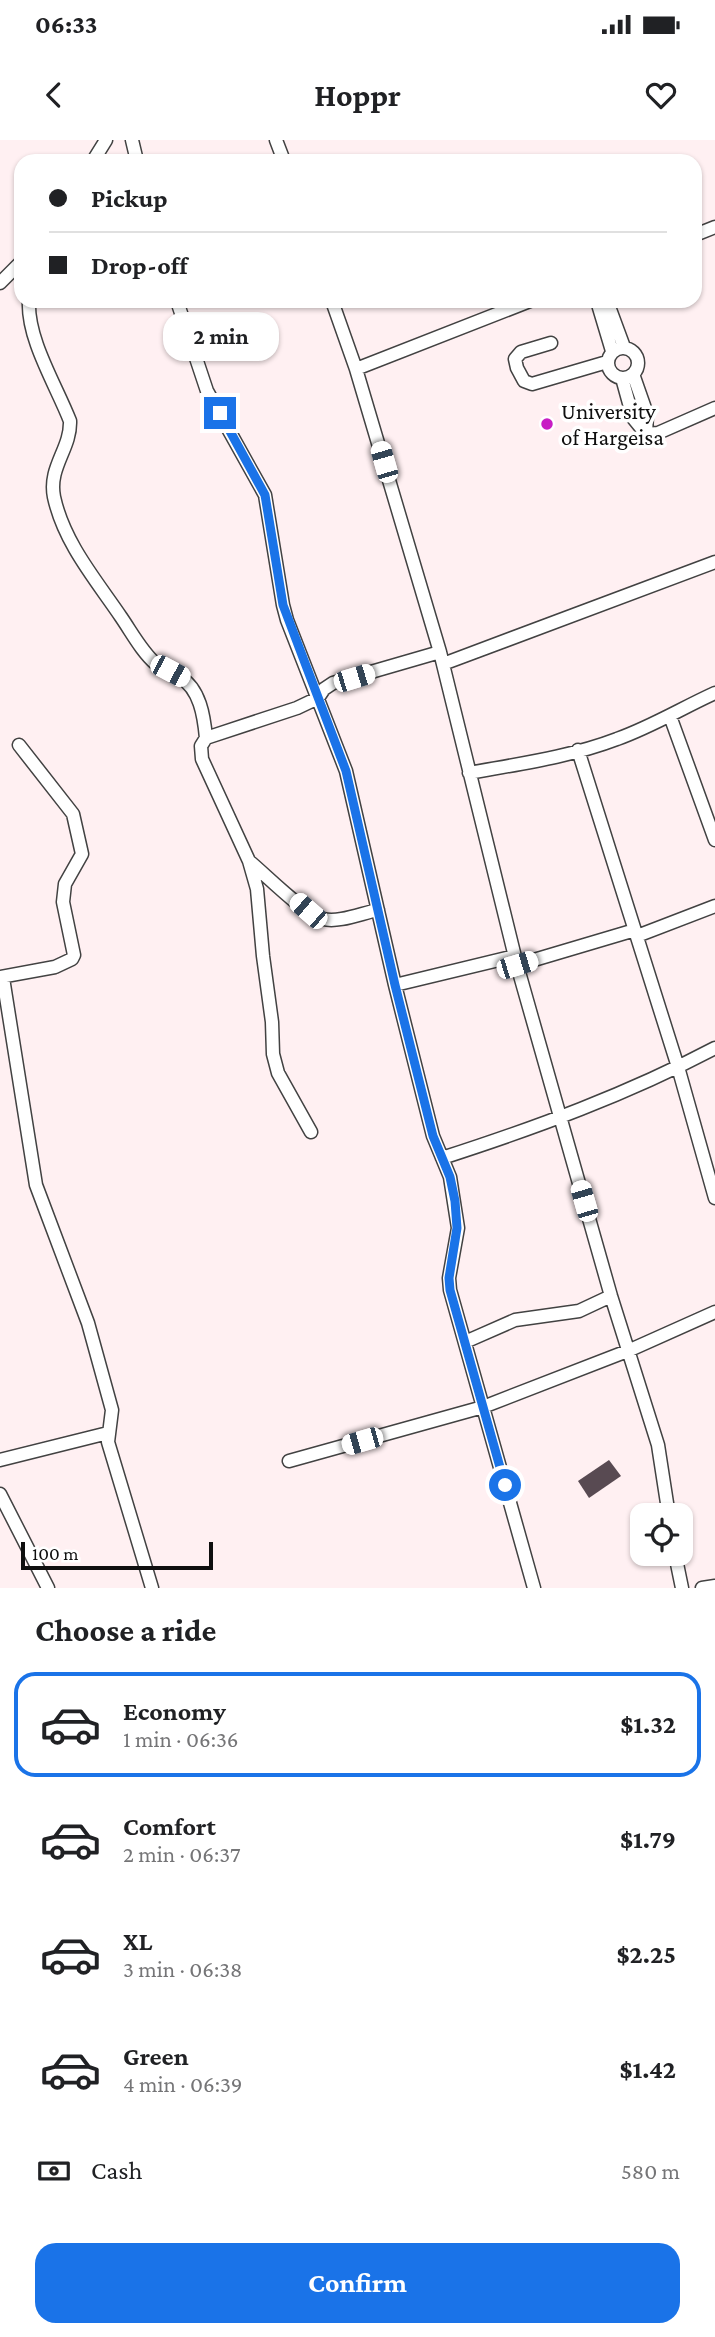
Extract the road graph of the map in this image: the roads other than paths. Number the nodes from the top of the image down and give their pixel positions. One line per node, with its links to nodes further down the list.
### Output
1 (14, 269): 2 (street)
2 (0, 283)
3 (29, 308): 19 (street)
4 (179, 308): 17 (street)
5 (334, 308): 11 (street)
6 (512, 308): 11 (street)
7 (599, 308): 10 (street)
8 (608, 308): 10 (street)
9 (551, 344): 10 (street)
10 (614, 353): 12 (street); 12 (street)
11 (356, 369): 15 (street)
12 (627, 376): 13 (street)
13 (715, 408)
14 (715, 562): 15 (street)
15 (441, 658): 17 (street); 22 (street)
16 (715, 693): 18 (street)
17 (318, 698): 19 (street); 26 (street)
18 (670, 716): 21 (street); 23 (street)
19 (206, 738): 24 (street)
20 (19, 745): 29 (street)
21 (578, 750): 22 (street); 27 (street)
22 (469, 773): 28 (street)
23 (715, 841)
24 (248, 861): 26 (street); 34 (street)
25 (715, 906): 27 (street)
26 (377, 910): 30 (street)
27 (636, 933): 28 (street); 32 (street)
28 (516, 961): 30 (street); 33 (street)
29 (2, 977): 42 (street)
30 (395, 985): 35 (street)
31 (715, 1048): 32 (street)
32 (678, 1068): 33 (street); 36 (street)
33 (560, 1117): 35 (street); 37 (street)
34 (311, 1132)
35 (442, 1158): 39 (street)
36 (715, 1199)
37 (611, 1296): 39 (street); 40 (street)
38 (715, 1312): 40 (street)
39 (465, 1342): 41 (street)
40 (630, 1350): 41 (street); 46 (street)
41 (483, 1407): 44 (street); 51 (street)
42 (108, 1433): 43 (street); 50 (street)
43 (0, 1460)
44 (289, 1461)
45 (0, 1494): 49 (street)
46 (666, 1503)
47 (677, 1566): 52 (street)
48 (715, 1586): 53 (street)
49 (48, 1588)
50 (152, 1588)
51 (534, 1588)
52 (682, 1588)
53 (702, 1588)

